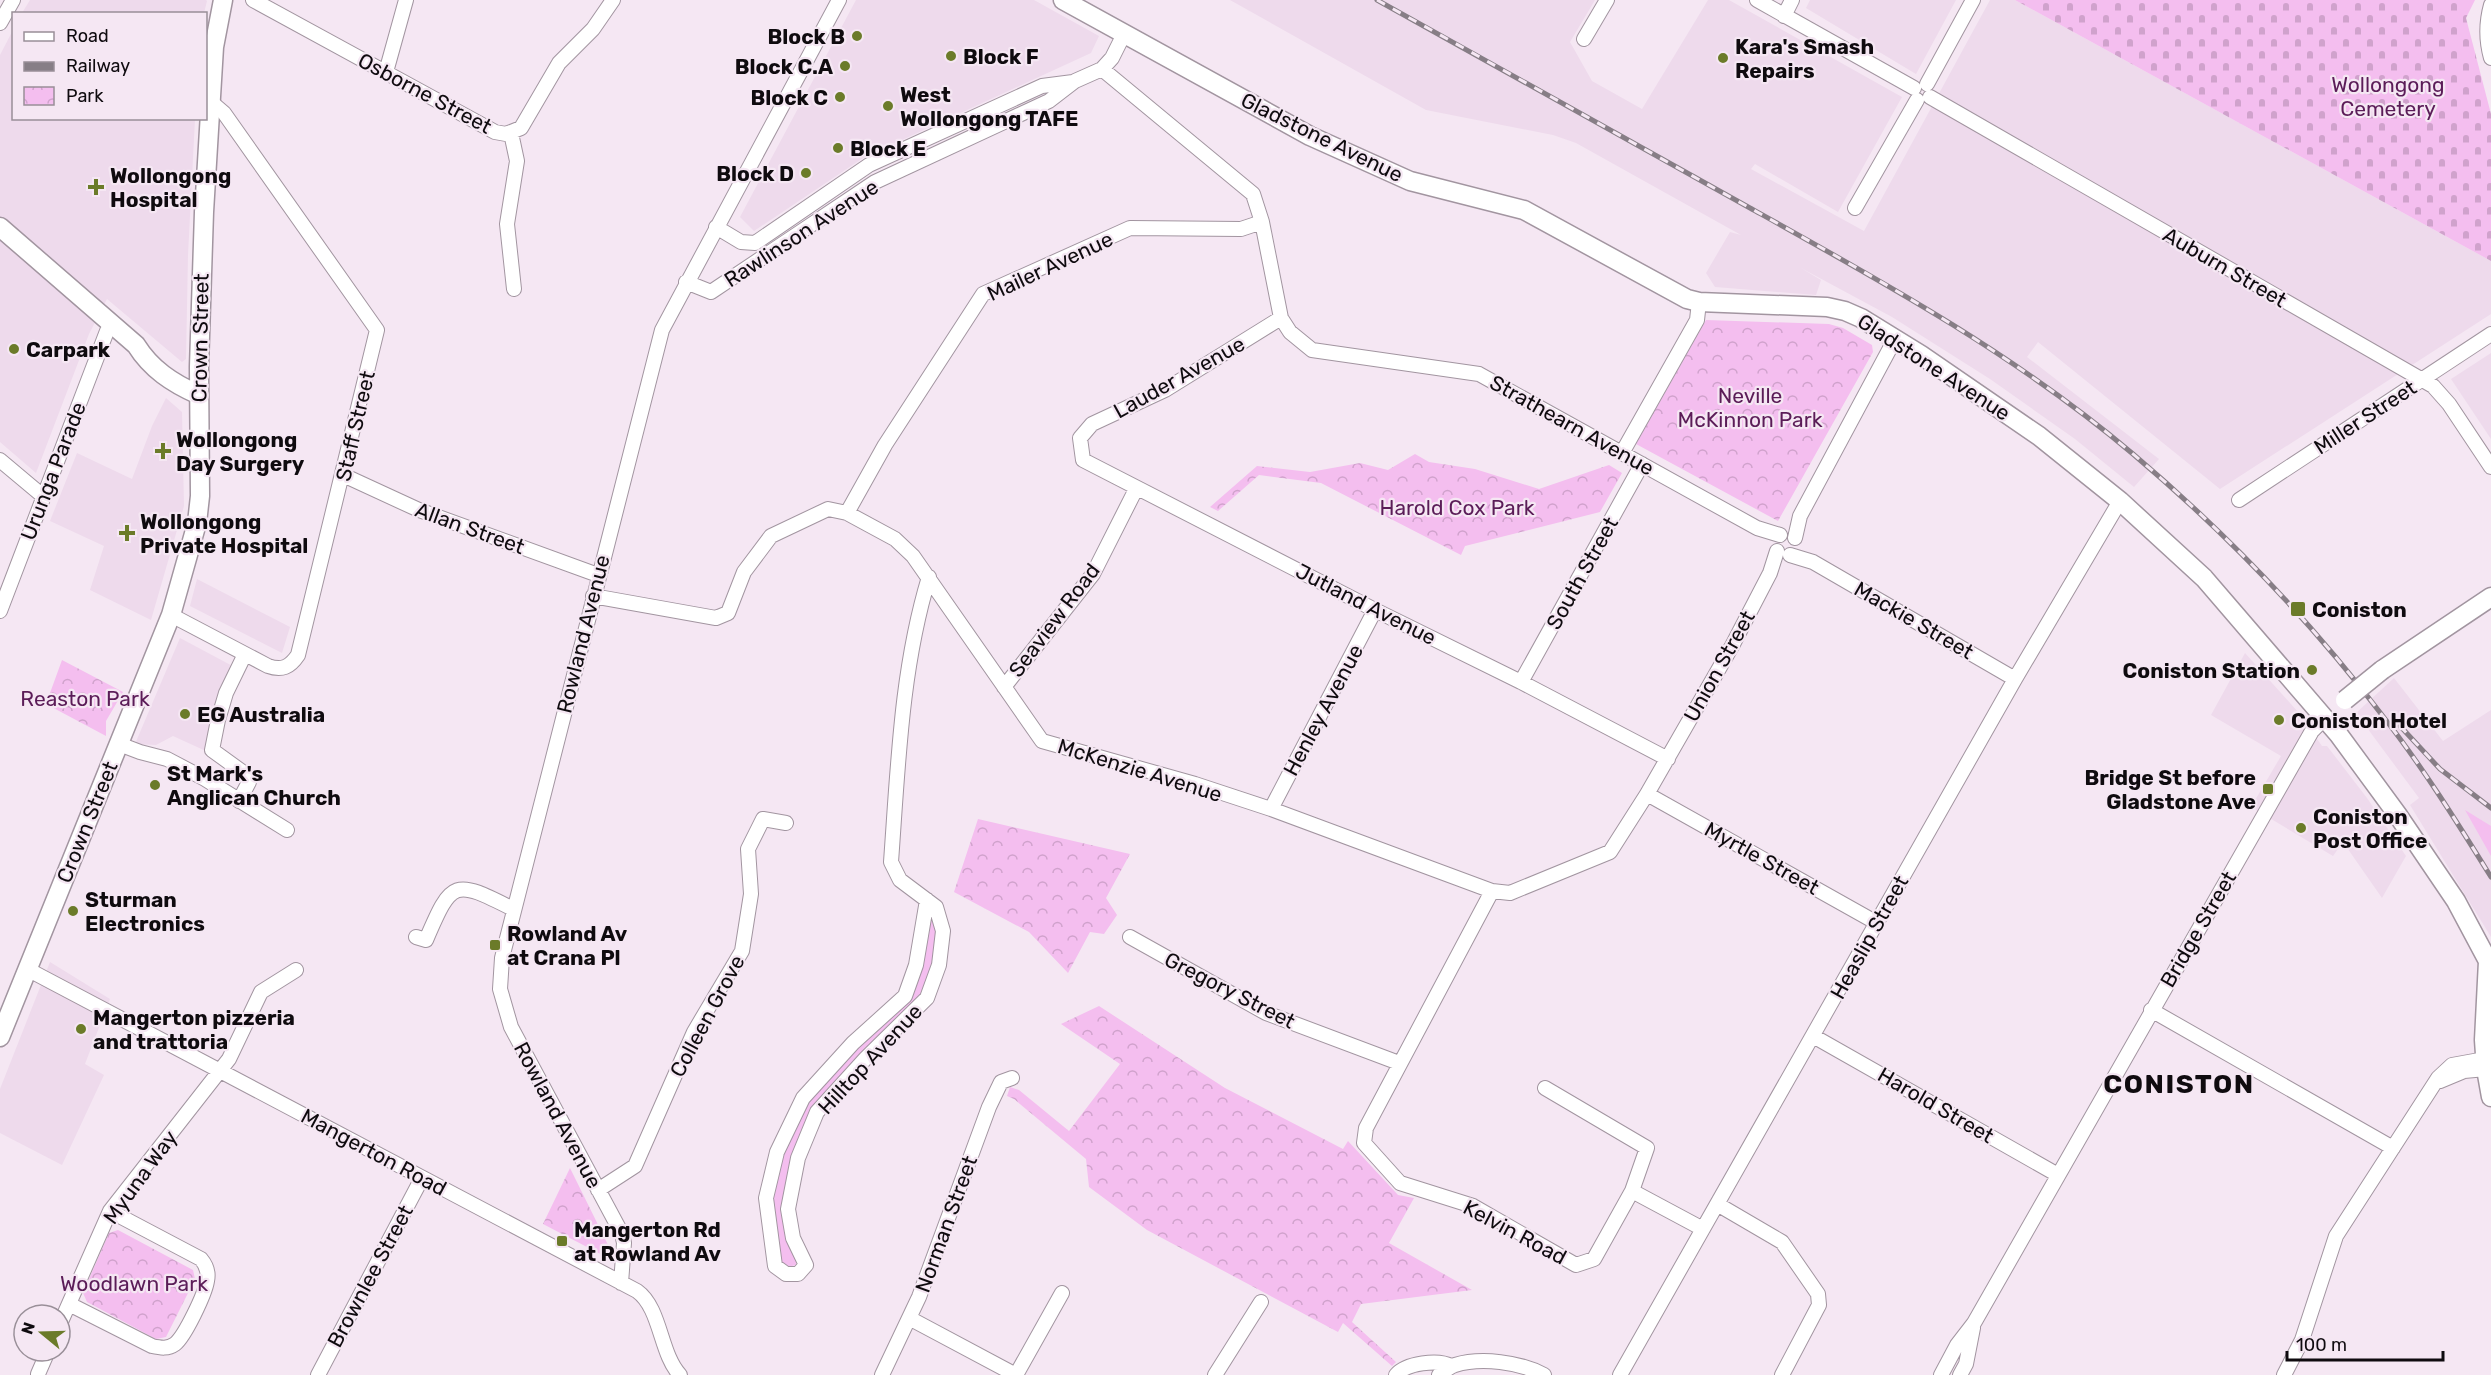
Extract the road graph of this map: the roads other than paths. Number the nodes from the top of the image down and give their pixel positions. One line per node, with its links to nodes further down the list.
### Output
1 (13, 0): 14 (street)
2 (224, 0): 22 (main road, Crown Street)
3 (253, 0): 19 (street, Osborne Street)
4 (406, 0): 19 (street)
5 (613, 0): 23 (street, Osborne Street)
6 (839, 0): 27 (street, Rowland Avenue)
7 (1063, 0): 15 (main road, Gladstone Avenue)
8 (1607, 0): 16 (street)
9 (1757, 0): 13 (street, Auburn Street)
10 (1792, 0): 13 (street)
11 (1973, 0): 21 (street)
12 (2491, 5): 17 (street)
13 (1784, 15): 21 (street, Auburn Street)
14 (0, 23)
15 (1124, 34): 18 (street); 31 (main road, Gladstone Avenue)
16 (1584, 39)
17 (2491, 58)
18 (1102, 69): 20 (street, Rawlinson Avenue); 25 (street, Strathearn Avenue)
19 (386, 72): 23 (street, Osborne Street)
20 (1075, 81): 27 (street, Rawlinson Avenue); 29 (street, Rawlinson Avenue)
21 (1922, 92): 24 (street); 37 (street, Auburn Street)
22 (210, 101): 38 (main road, Crown Street); 44 (street, Staff Street)
23 (511, 133): 30 (street)
24 (1855, 208)
25 (1262, 222): 32 (street, Strathearn Avenue); 49 (street, Mailer Avenue)
26 (0, 227): 36 (main road)
27 (716, 227): 29 (street, Rowland Avenue)
28 (0, 237): 33 (main road)
29 (686, 282): 51 (street, Rowland Avenue)
30 (514, 289)
31 (1699, 302): 35 (main road, Gladstone Avenue); 40 (street)
32 (1281, 318): 39 (street, Lauder Avenue); 40 (street, Strathearn Avenue)
33 (107, 331): 36 (main road); 46 (street, Urunga Parade)
34 (2491, 334): 37 (street, Miller Street)
35 (1895, 339): 48 (main road, Gladstone Avenue); 50 (street, Union Street)
36 (145, 360): 38 (main road)
37 (2422, 380): 43 (street, Auburn Street); 47 (street, Miller Street)
38 (199, 394): 57 (main road, Crown Street)
39 (1080, 438): 45 (street, Jutland Avenue)
40 (1622, 453): 42 (street, Strathearn Avenue)
41 (0, 460): 46 (street)
42 (1642, 464): 50 (street, Strathearn Avenue); 60 (street, South Street)
43 (2491, 467)
44 (343, 475): 51 (street, Allan Street); 58 (street, Staff Street)
45 (1136, 489): 55 (street, Jutland Avenue); 61 (street, Seaview Road)
46 (44, 496): 56 (street, Urunga Parade)
47 (2239, 500)
48 (2120, 501): 59 (street, Heaslip Street); 62 (main road, Gladstone Avenue)
49 (847, 513): 52 (street, McKenzie Avenue); 53 (street, McKenzie Avenue)
50 (1786, 544): 59 (street, Mackie Street); 64 (street, Union Street)
51 (598, 575): 53 (street, Rowland Avenue)
52 (928, 577): 61 (street, McKenzie Avenue); 71 (street, Hilltop Avenue)
53 (593, 596): 72 (street, Rowland Avenue)
54 (2491, 597): 62 (main road, Bridge Street, bridge)
55 (1375, 610): 60 (street, Jutland Avenue); 67 (street, Henley Avenue)
56 (0, 611)
57 (171, 615): 58 (street, Staff Street); 63 (main road, Crown Street)
58 (245, 654): 66 (street)
59 (2015, 679): 73 (street, Heaslip Street)
60 (1521, 682): 64 (street, Jutland Avenue)
61 (1004, 687): 67 (street, McKenzie Avenue)
62 (2325, 718): 78 (street, Bridge Street); 82 (main road, Gladstone Avenue)
63 (119, 744): 66 (street); 76 (main road, Crown Street)
64 (1668, 759): 65 (street, McKenzie Avenue)
65 (1647, 794): 70 (street, McKenzie Avenue); 73 (street, Myrtle Street)
66 (239, 801): 69 (street)
67 (1270, 809): 70 (street, McKenzie Avenue)
68 (786, 823): 90 (street, Colleen Grove)
69 (287, 830)
70 (1492, 891): 81 (street, Kelvin Road)
71 (927, 900): 71 (street, Hilltop Avenue)
72 (513, 909): 74 (street); 90 (street, Rowland Avenue)
73 (1877, 923): 79 (street, Heaslip Street)
74 (416, 937)
75 (1130, 937): 81 (street, Gregory Street)
76 (27, 969): 80 (main road, Crown Street); 83 (street, Mangerton Road)
77 (296, 970): 83 (street, Myuna Way)
78 (2151, 1010): 87 (street); 88 (street, Bridge Street)
79 (1813, 1036): 88 (street, Harold Street); 92 (street, Heaslip Street)
80 (0, 1037)
81 (1399, 1064): 91 (street, Kelvin Road)
82 (2485, 1064): 86 (main road, Gladstone Avenue); 87 (street)
83 (220, 1070): 89 (street, Mangerton Road); 93 (street, Myuna Way)
84 (1012, 1078): 100 (street, Norman Street)
85 (1545, 1088): 91 (street)
86 (2491, 1097)
87 (2393, 1148): 115 (street)
88 (2058, 1175): 101 (street, Bridge Street)
89 (422, 1178): 95 (street, Mangerton Road); 103 (street, Brownlee Street)
90 (598, 1190): 95 (street, Rowland Avenue)
91 (1632, 1191): 94 (street)
92 (1717, 1204): 94 (street, Heaslip Street); 112 (street)
93 (110, 1212): 98 (street, Myuna Way); 99 (street)
94 (1703, 1229): 111 (street, Heaslip Street)
95 (621, 1283): 104 (street, Mangerton Road)
96 (1062, 1293): 106 (street)
97 (1261, 1302): 107 (street)
98 (69, 1303)
99 (72, 1306)
100 (909, 1318): 105 (street, Norman Street); 106 (street)
101 (1974, 1323): 113 (street, Bridge Street); 114 (street, Bridge Street)
102 (1451, 1366): 108 (street); 109 (street); 110 (street)
103 (318, 1375)
104 (680, 1375)
105 (882, 1375)
106 (1016, 1375)
107 (1215, 1375)
108 (1396, 1375)
109 (1439, 1375)
110 (1544, 1375)
111 (1620, 1375)
112 (1782, 1375)
113 (1941, 1375)
114 (1960, 1375)
115 (2284, 1375)

